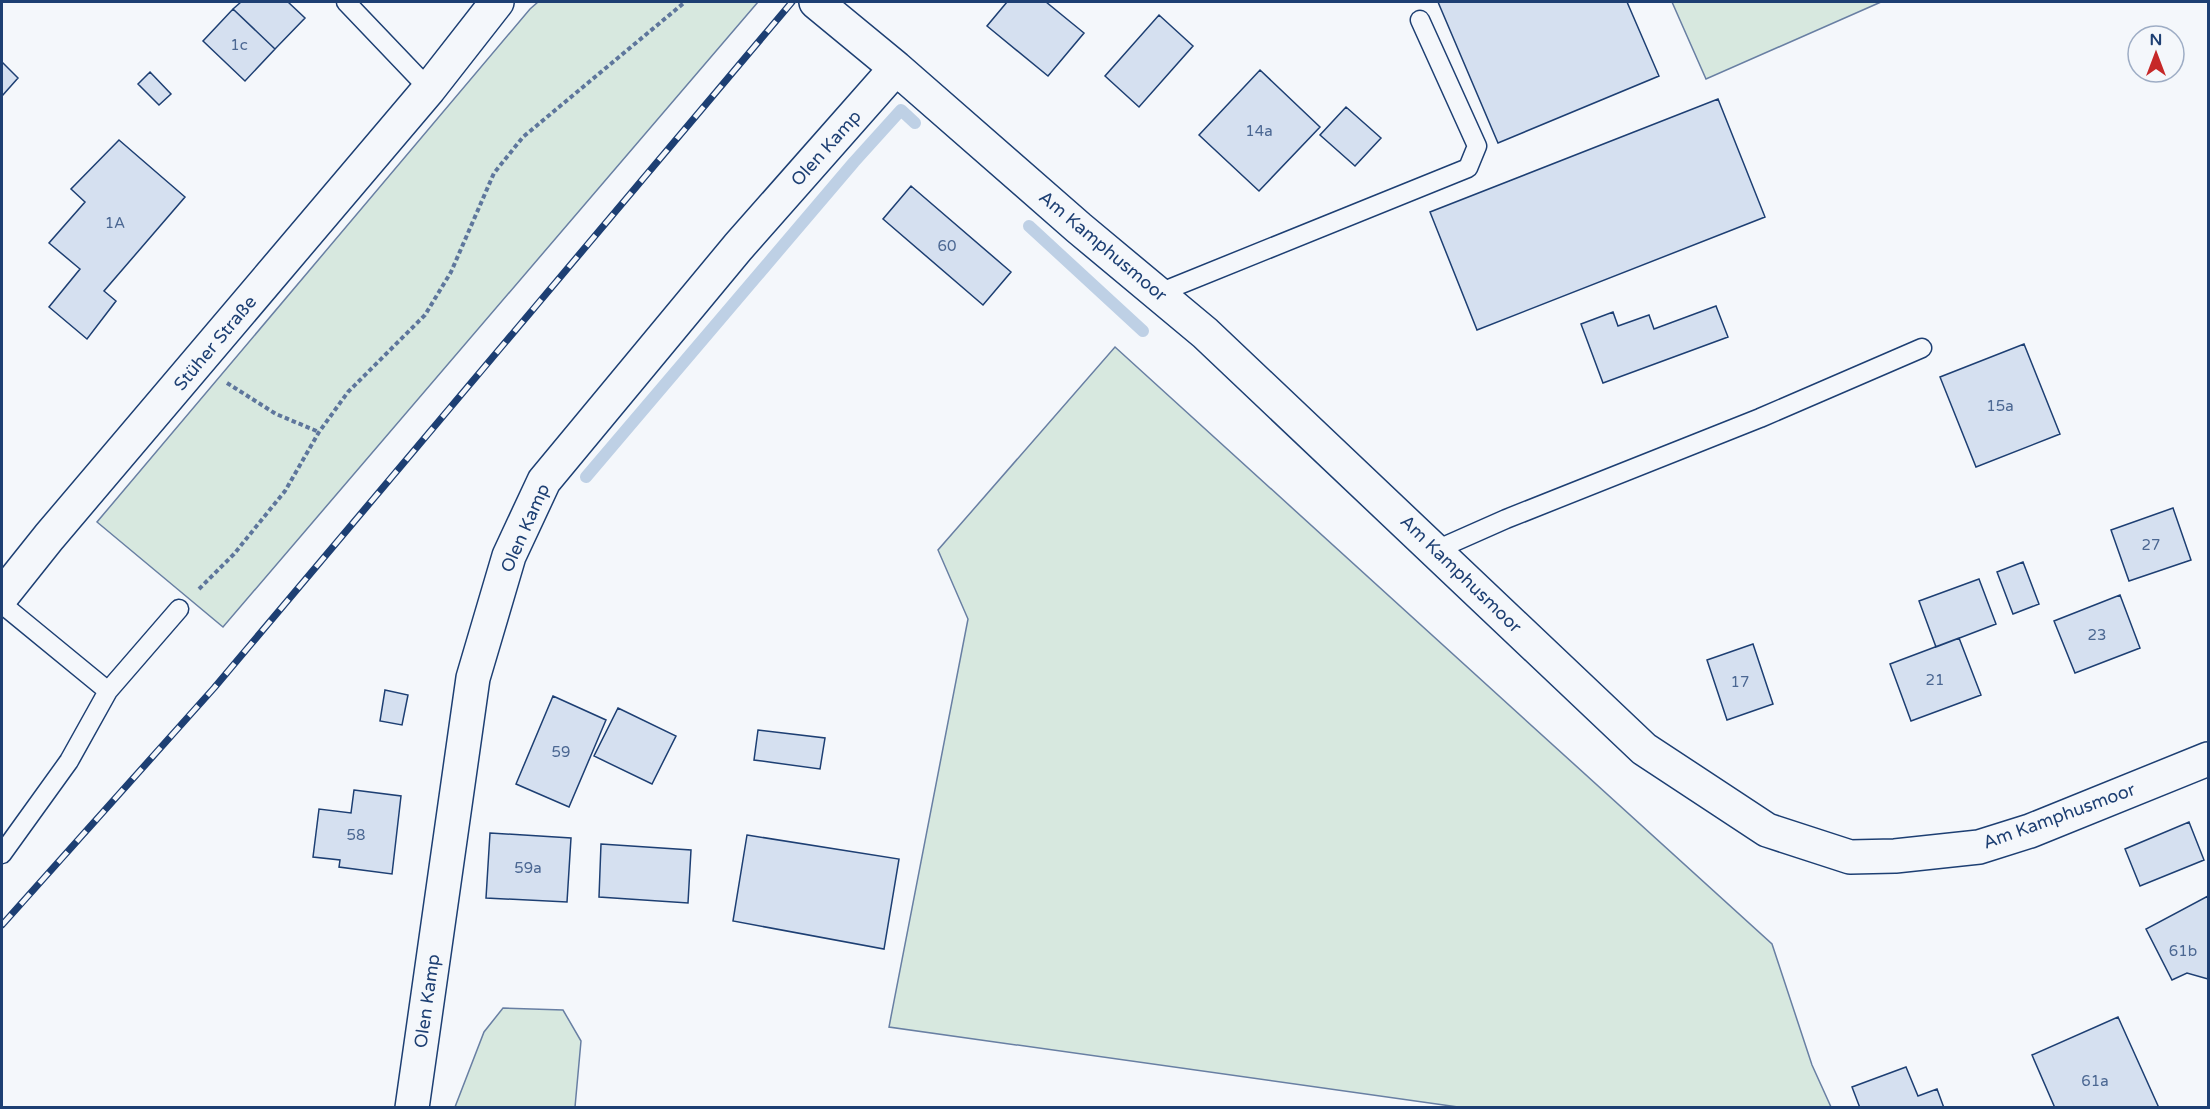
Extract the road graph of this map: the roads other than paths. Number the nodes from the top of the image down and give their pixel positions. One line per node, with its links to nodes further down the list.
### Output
1 (346, 2): 6 (lane)
2 (497, 2): 6 (street, Stüher Straße)
3 (816, 2): 5 (street, Am Kamphusmoor)
4 (1420, 20): 7 (lane)
5 (896, 68): 7 (street, Am Kamphusmoor); 16 (street, Olen Kamp)
6 (429, 89): 10 (street, Stüher Straße)
7 (1159, 292): 9 (street, Am Kamphusmoor)
8 (1922, 348): 9 (lane)
9 (1436, 550): 14 (street, Am Kamphusmoor)
10 (2, 596)
11 (2, 604): 13 (lane)
12 (179, 609): 13 (lane)
13 (108, 691): 15 (lane)
14 (2208, 759)
15 (2, 854)
16 (412, 1107)

